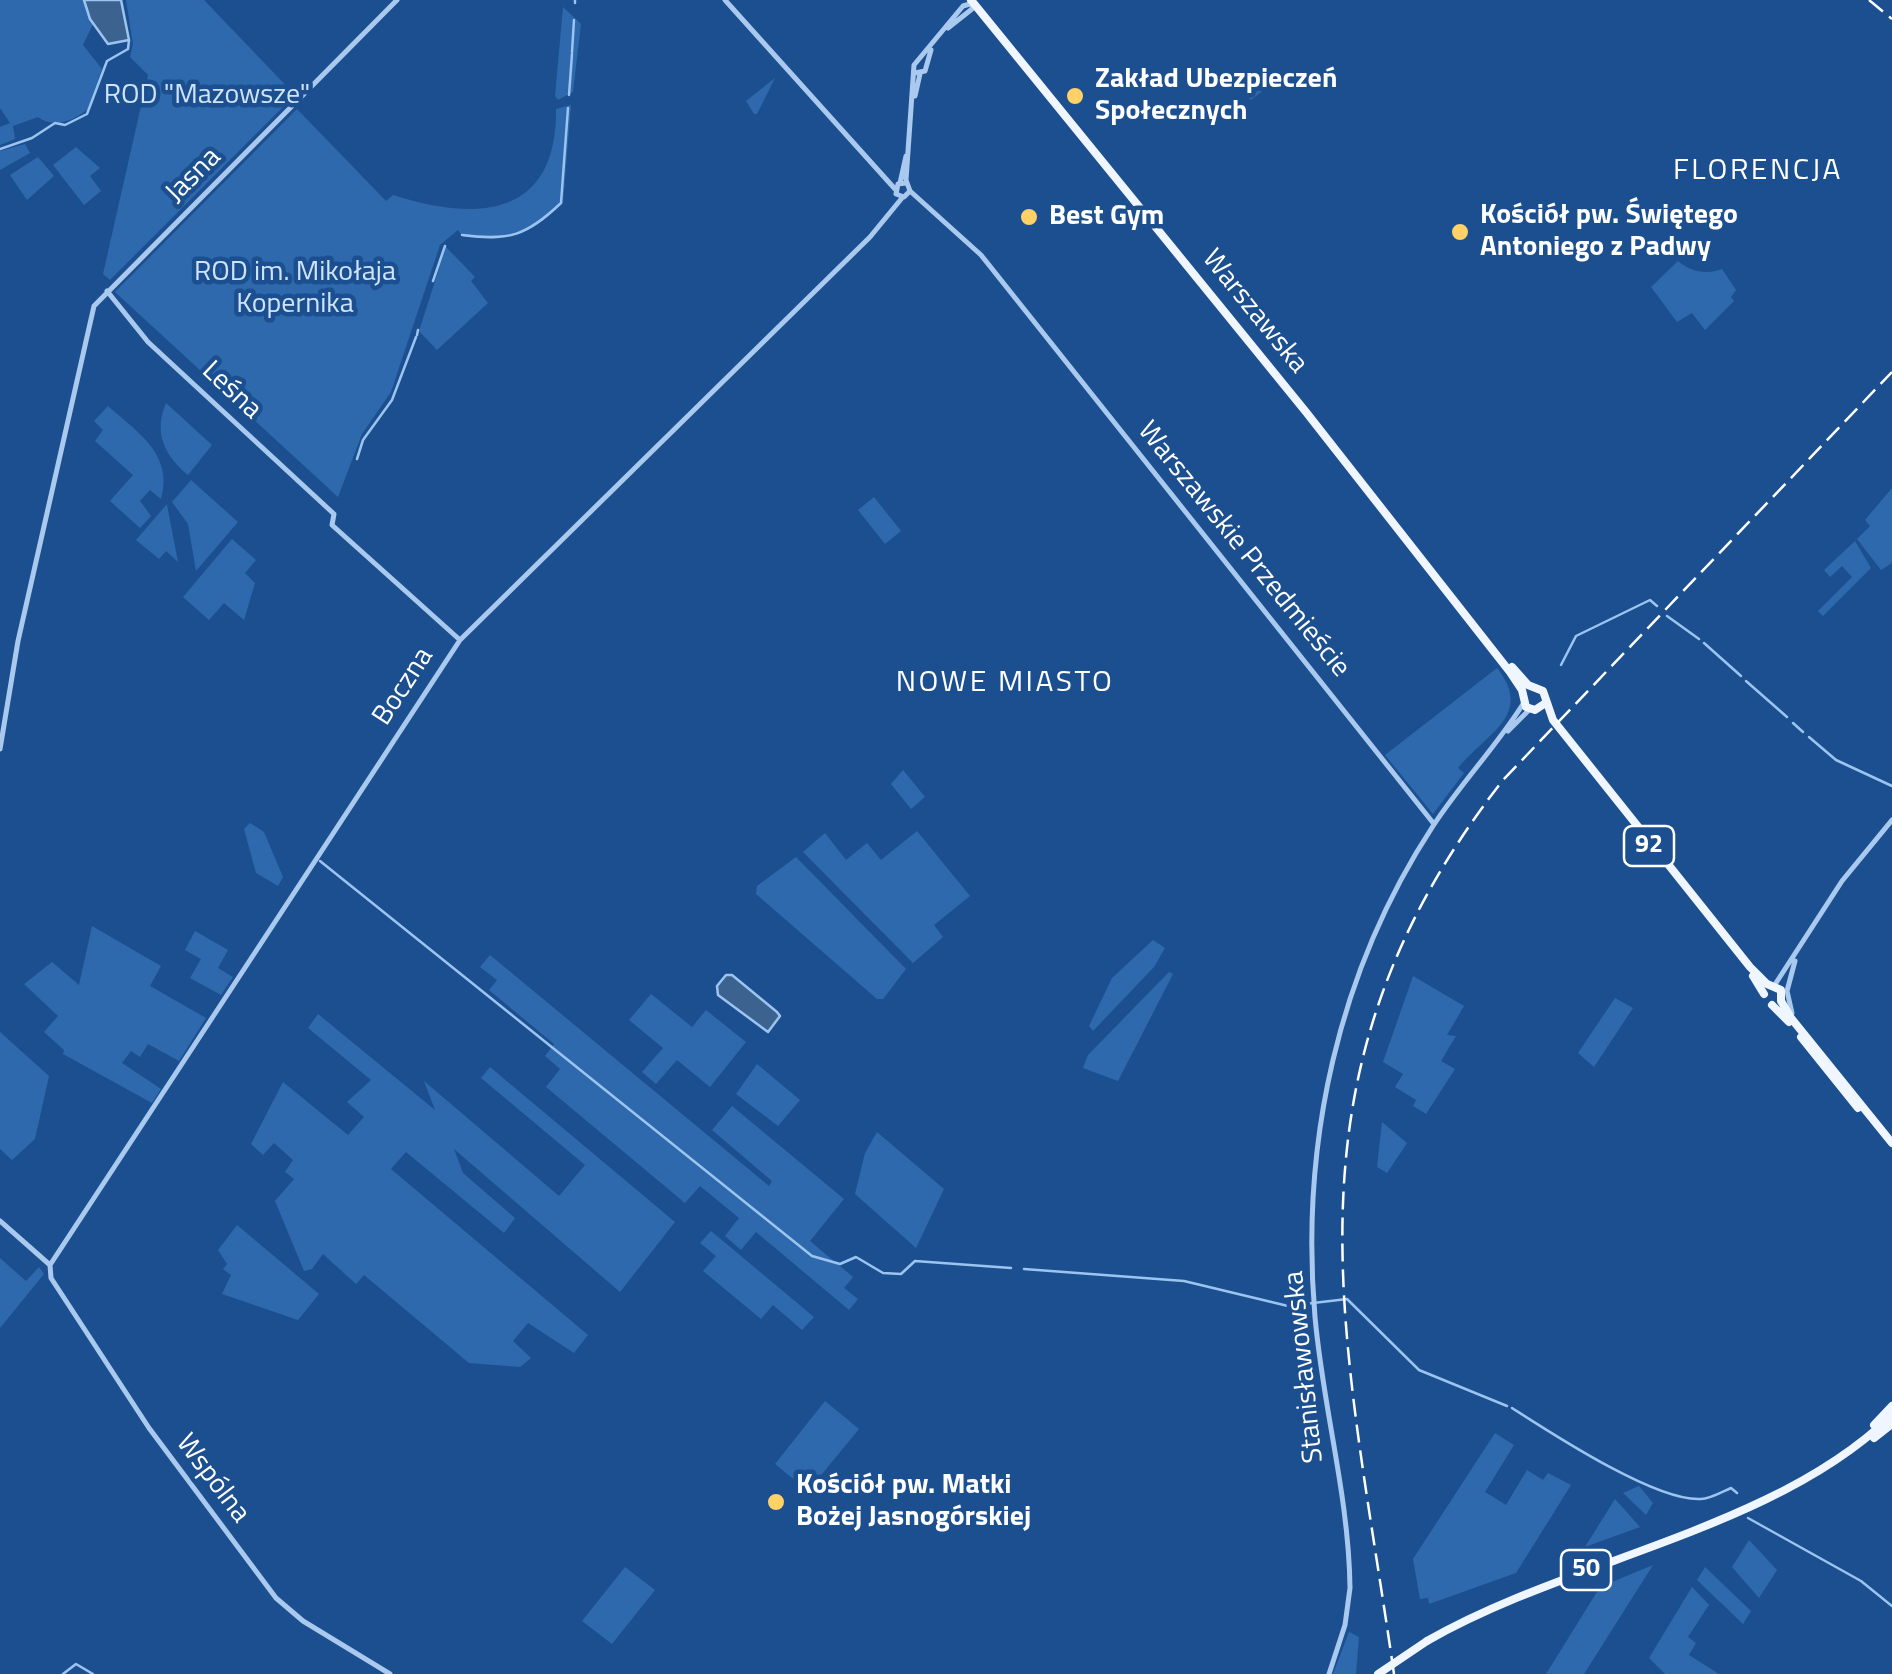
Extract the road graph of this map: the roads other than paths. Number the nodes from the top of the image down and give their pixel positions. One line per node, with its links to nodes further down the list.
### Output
1 (396, 0): 7 (street, Jasna)
2 (725, 0): 6 (street, Warszawskie Przedmieście)
3 (973, 1): 4 (street); 8 (main road, Warszawska / 92)
4 (922, 63): 5 (street); 5 (street)
5 (918, 73): 6 (street, Boczna)
6 (902, 190): 9 (street, Boczna); 15 (street, Warszawskie Przedmieście)
7 (106, 293): 9 (street, Leśna); 13 (street)
8 (1450, 593): 10 (main road, Warszawska / 92); 11 (main road, Warszawska / 92)
9 (460, 640): 22 (street, Boczna)
10 (1532, 687): 11 (main road); 12 (main road, 92)
11 (1528, 704): 12 (main road); 15 (street, Stanisławowska); 18 (main road, Warszawska / 92)
12 (1544, 704): 18 (main road, Warszawska / 92)
13 (0, 749)
14 (1892, 820): 16 (street)
15 (1434, 824): 28 (street, Stanisławowska)
16 (1798, 954): 17 (street); 18 (street)
17 (1794, 961): 18 (street); 19 (street)
18 (1774, 994): 19 (main road, Warszawska / 92); 20 (main road, Warszawska / 92)
19 (1810, 1040): 20 (main road, Warszawska / 92)
20 (1892, 1146)
21 (0, 1221): 22 (street)
22 (50, 1265): 27 (street, Wspólna)
23 (1892, 1406): 26 (main road)
24 (1892, 1415): 26 (main road, 50)
25 (1892, 1424): 26 (main road)
26 (1852, 1449): 29 (main road, 50, bridge)
27 (390, 1674)
28 (1328, 1674)
29 (1378, 1674)

